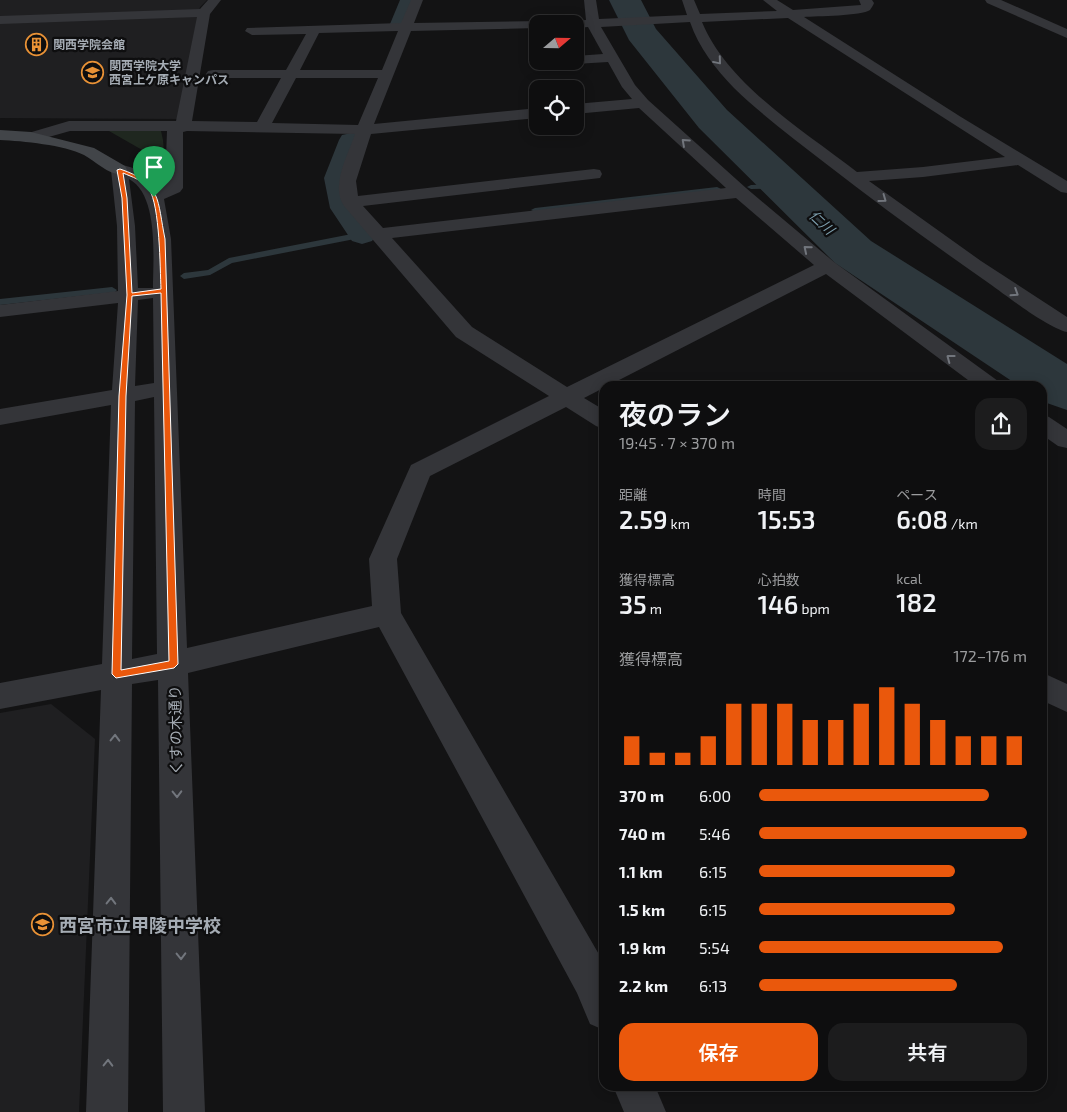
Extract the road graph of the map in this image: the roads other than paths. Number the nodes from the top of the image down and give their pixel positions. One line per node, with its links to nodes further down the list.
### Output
1 (215, 0): 8 (street)
2 (417, 0): 14 (street)
3 (590, 0): 13 (street)
4 (688, 0): 10 (street)
5 (769, 0): 9 (street)
6 (865, 0): 9 (street)
7 (992, 0): 17 (street)
8 (204, 13): 11 (street); 26 (street)
9 (792, 14): 10 (street); 31 (street)
10 (695, 19): 13 (street); 34 (street, one-way to 34)
11 (0, 20)
12 (529, 24): 14 (street)
13 (584, 24): 18 (street)
14 (406, 26): 15 (street); 22 (street)
15 (314, 29): 16 (street); 21 (street)
16 (252, 31)
17 (1067, 34)
18 (612, 58): 19 (street); 23 (street)
19 (584, 60)
20 (212, 74): 21 (street)
21 (289, 74): 22 (street); 27 (street)
22 (386, 74): 28 (street)
23 (642, 103): 24 (street); 36 (street, one-way to 23)
24 (584, 108)
25 (529, 114): 28 (street)
26 (179, 127): 27 (street); 30 (street); 37 (street)
27 (262, 127): 28 (street)
28 (364, 130): 38 (street)
29 (0, 135): 30 (street)
30 (31, 137): 32 (street)
31 (1021, 160): 34 (street); 35 (street)
32 (120, 170): 37 (street, くすの木通り); 42 (street)
33 (594, 174): 38 (street)
34 (853, 177): 44 (street, one-way to 44)
35 (1067, 188)
36 (740, 192): 39 (street); 40 (street, one-way to 36)
37 (154, 197): 41 (street, くすの木通り)
38 (350, 202): 39 (street)
39 (377, 234): 50 (street)
40 (827, 266): 45 (street); 46 (street, one-way to 40)
41 (164, 290): 42 (street); 48 (street, くすの木通り)
42 (130, 295): 43 (street); 49 (street)
43 (0, 311)
44 (1067, 326)
45 (600, 381)
46 (983, 381)
47 (599, 382): 50 (street)
48 (165, 388): 49 (street); 56 (street, くすの木通り)
49 (123, 396): 51 (street); 57 (street)
50 (567, 398): 52 (street); 55 (street)
51 (0, 417)
52 (599, 418)
53 (1047, 426): 54 (street)
54 (1067, 440)
55 (387, 614): 56 (street); 61 (street)
56 (174, 664): 57 (street); 64 (street, くすの木通り, one-way to 64)
57 (116, 674): 59 (street); 63 (street, one-way to 57)
58 (1047, 688): 60 (street)
59 (0, 696)
60 (1067, 700)
61 (599, 998)
62 (636, 1091): 65 (street)
63 (107, 1112)
64 (184, 1112)
65 (645, 1112)

